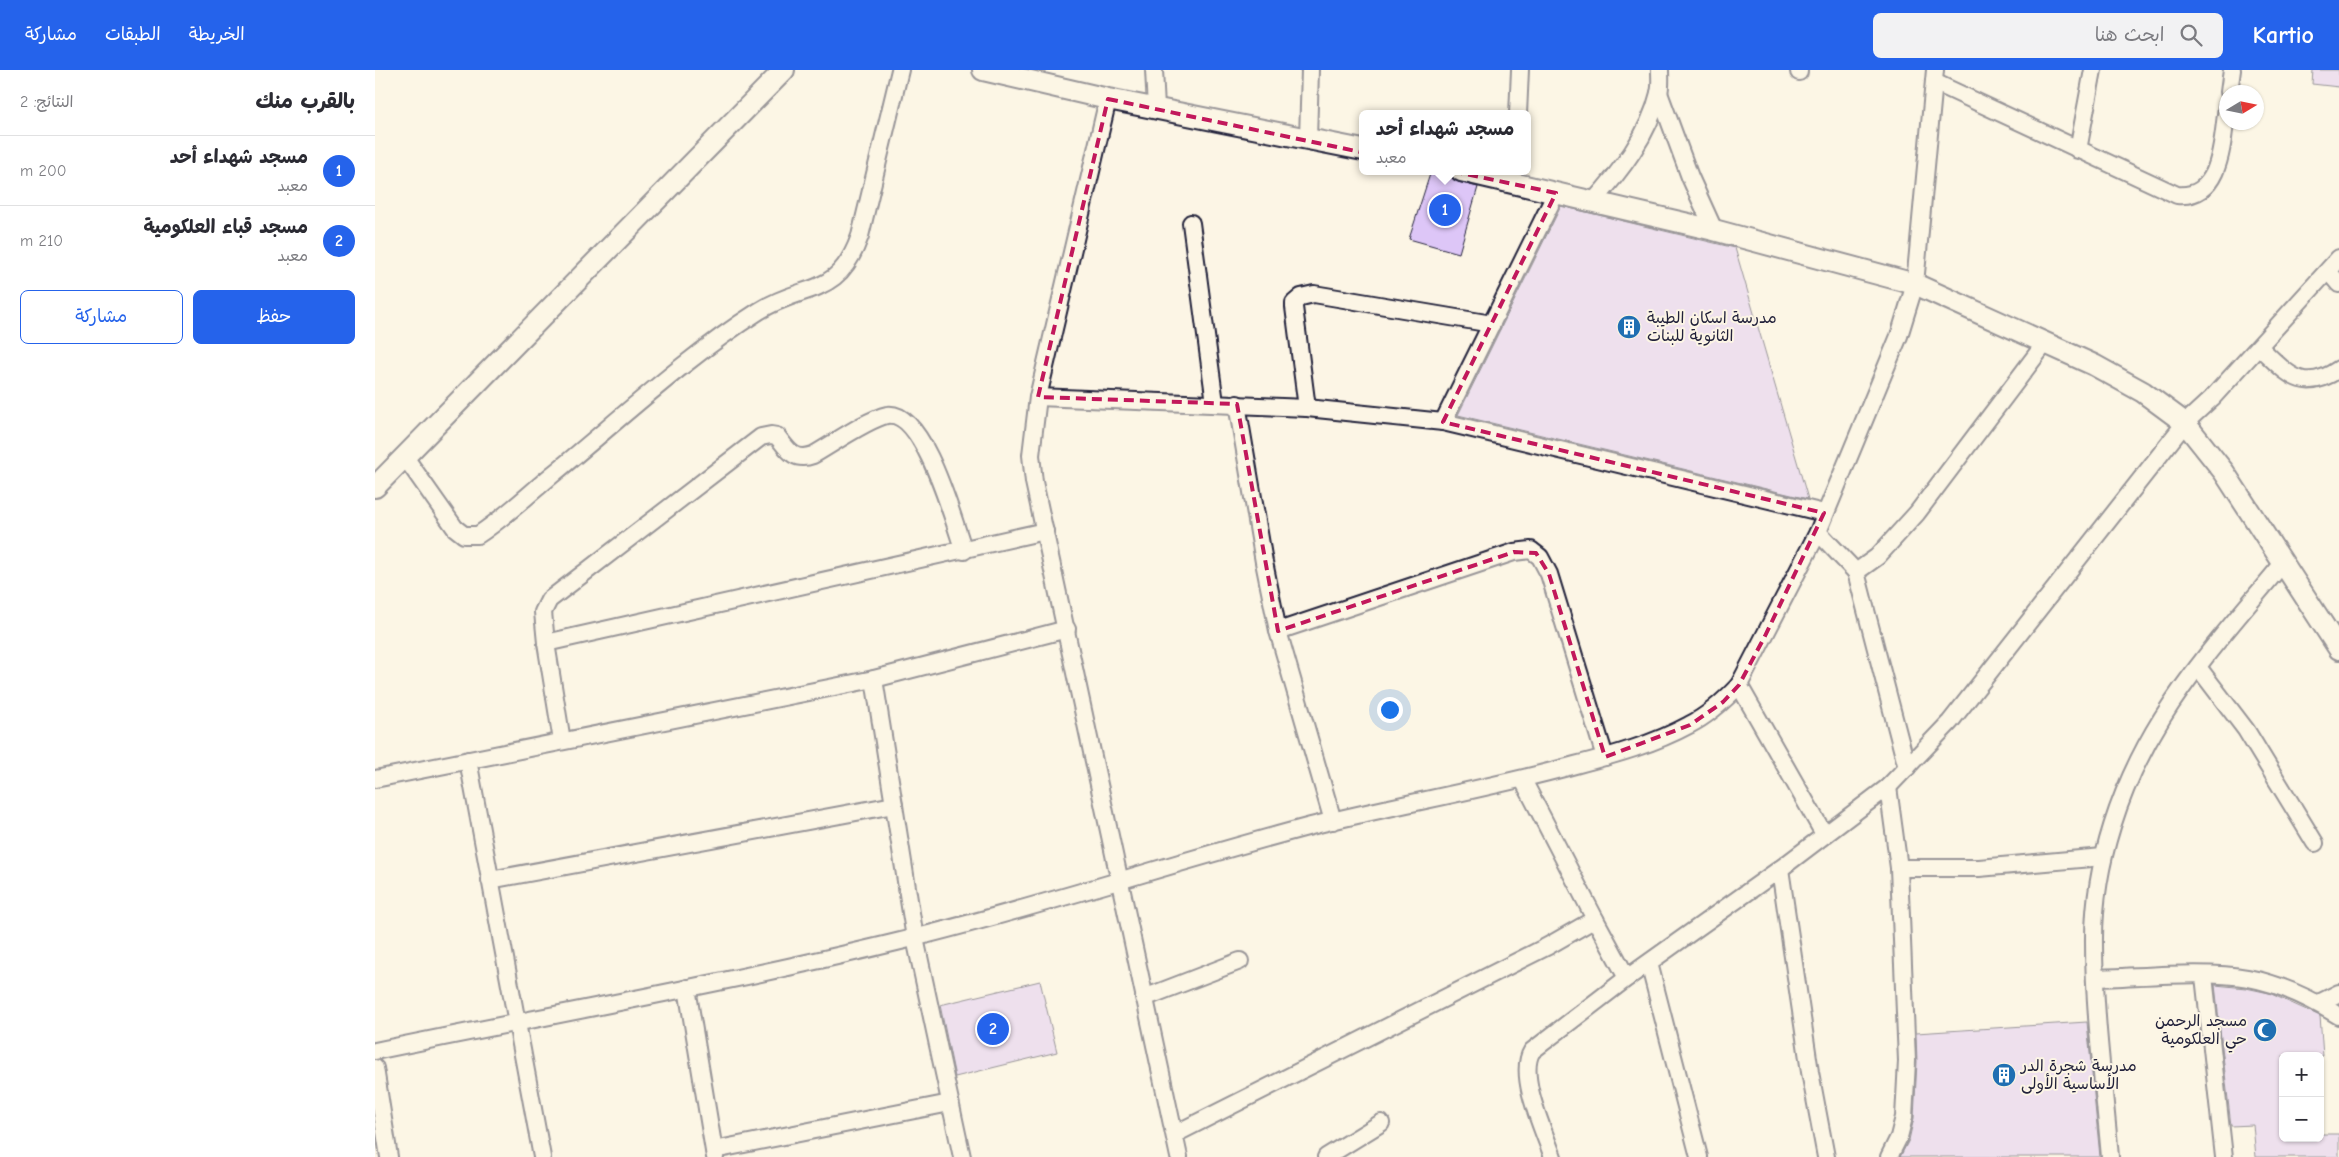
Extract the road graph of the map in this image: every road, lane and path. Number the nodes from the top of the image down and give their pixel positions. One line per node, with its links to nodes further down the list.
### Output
1 (784, 70): 40 (street)
2 (900, 70): 40 (street)
3 (983, 70): 13 (street)
4 (1154, 70): 14 (street)
5 (1310, 70): 17 (street)
6 (1520, 70): 15 (street)
7 (1660, 70): 12 (street)
8 (2093, 70): 19 (street)
9 (2232, 70): 11 (street)
10 (1934, 76): 19 (street); 28 (street)
11 (2230, 85)
12 (1659, 93): 23 (street); 25 (street)
13 (1108, 99): 14 (street); 34 (street)
14 (1157, 108): 17 (street)
15 (1518, 110)
16 (2223, 130): 19 (street)
17 (1309, 139): 18 (street)
18 (1359, 149)
19 (2079, 150)
20 (1498, 175): 21 (street)
21 (1516, 177): 22 (street)
22 (1556, 193): 23 (street); 30 (street)
23 (1592, 203): 25 (street)
24 (1191, 223): 35 (street)
25 (1714, 230): 28 (street)
26 (2339, 258): 27 (street)
27 (2328, 271): 29 (street); 32 (street)
28 (1915, 284): 31 (street); 42 (street)
29 (2339, 284)
30 (1492, 324): 37 (street); 38 (street)
31 (2046, 342): 39 (street); 47 (street)
32 (2259, 347): 33 (street); 39 (street)
33 (2339, 369)
34 (1039, 397): 35 (street); 43 (street)
35 (1215, 402): 36 (street)
36 (1237, 404): 37 (street); 49 (street)
37 (1307, 408): 38 (street)
38 (1443, 422): 42 (street)
39 (2185, 424): 46 (street); 58 (street)
40 (405, 457): 41 (street)
41 (375, 488)
42 (1825, 513): 44 (street)
43 (1045, 531): 45 (street); 48 (street)
44 (1818, 532): 47 (street); 54 (street)
45 (964, 551): 50 (street); 50 (street)
46 (2283, 563): 51 (street); 52 (street)
47 (1856, 572): 58 (street)
48 (1067, 629): 53 (street); 70 (street)
49 (1278, 632): 56 (street); 63 (street)
50 (545, 643): 55 (street)
51 (2339, 647)
52 (2198, 667): 65 (street); 66 (street)
53 (874, 678): 55 (street); 62 (street)
54 (1739, 685): 56 (street); 64 (street)
55 (561, 741): 57 (street)
56 (1605, 757): 60 (street)
57 (468, 760): 59 (street); 69 (street)
58 (1907, 768): 61 (street)
59 (375, 779)
60 (1523, 780): 63 (street); 71 (street)
61 (1888, 787): 64 (street); 67 (street)
62 (893, 805): 69 (street); 72 (street)
63 (1333, 821): 70 (street)
64 (1824, 834): 68 (street)
65 (2315, 843)
66 (2103, 857): 67 (street); 77 (street)
67 (1899, 868): 98 (street)
68 (1780, 869): 74 (street); 97 (street)
69 (490, 880): 83 (street)
70 (1118, 882): 72 (street); 80 (street)
71 (1595, 918): 76 (street); 88 (street)
72 (915, 938): 78 (street); 86 (street)
73 (1240, 961): 80 (street)
74 (1649, 963): 76 (street); 96 (street)
75 (2205, 976): 77 (street); 81 (street); 100 (street)
76 (1627, 978): 95 (street)
77 (2096, 978): 99 (street)
78 (687, 988): 83 (street); 89 (street)
79 (2339, 993): 81 (street)
80 (1144, 998): 88 (street)
81 (2319, 1003): 82 (street)
82 (2339, 1016)
83 (519, 1021): 84 (street); 91 (street)
84 (375, 1051)
85 (375, 1068): 90 (street)
86 (950, 1103): 89 (street); 92 (street)
87 (1381, 1123): 94 (street)
88 (1175, 1134): 93 (street)
89 (714, 1154)
90 (389, 1157)
91 (542, 1157)
92 (962, 1157)
93 (1179, 1157)
94 (1326, 1157)
95 (1553, 1157)
96 (1699, 1157)
97 (1826, 1157)
98 (1889, 1157)
99 (2110, 1157)
100 (2224, 1157)

